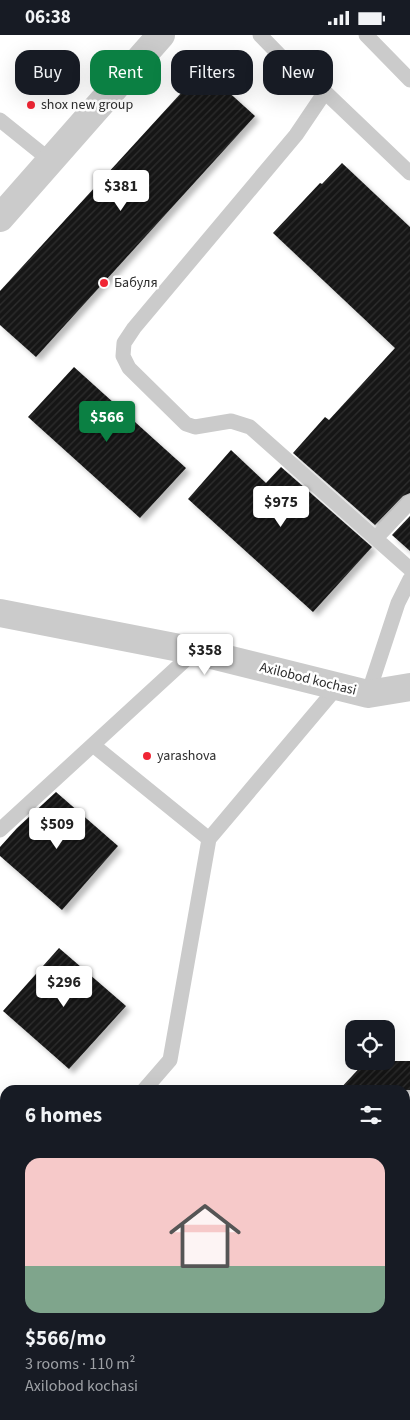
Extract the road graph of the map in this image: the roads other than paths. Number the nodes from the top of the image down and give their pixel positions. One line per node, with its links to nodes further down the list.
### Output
1 (161, 35): 9 (street)
2 (260, 35): 4 (lane)
3 (366, 35): 5 (lane)
4 (275, 50)
5 (410, 80)
6 (323, 95): 13 (lane)
7 (328, 95): 10 (lane)
8 (0, 120): 9 (lane)
9 (51, 161): 11 (street)
10 (410, 173)
11 (0, 218)
12 (410, 502): 13 (lane)
13 (376, 539): 14 (lane)
14 (410, 569)
15 (410, 579): 20 (lane)
16 (0, 613): 17 (street, Axilobod kochasi)
17 (195, 651): 18 (street, Axilobod kochasi); 21 (lane)
18 (338, 686): 20 (street, Axilobod kochasi); 23 (lane)
19 (410, 687): 20 (street, Axilobod kochasi)
20 (368, 694)
21 (93, 745): 22 (lane); 23 (lane)
22 (0, 830)
23 (209, 839): 24 (lane)
24 (148, 1085)

